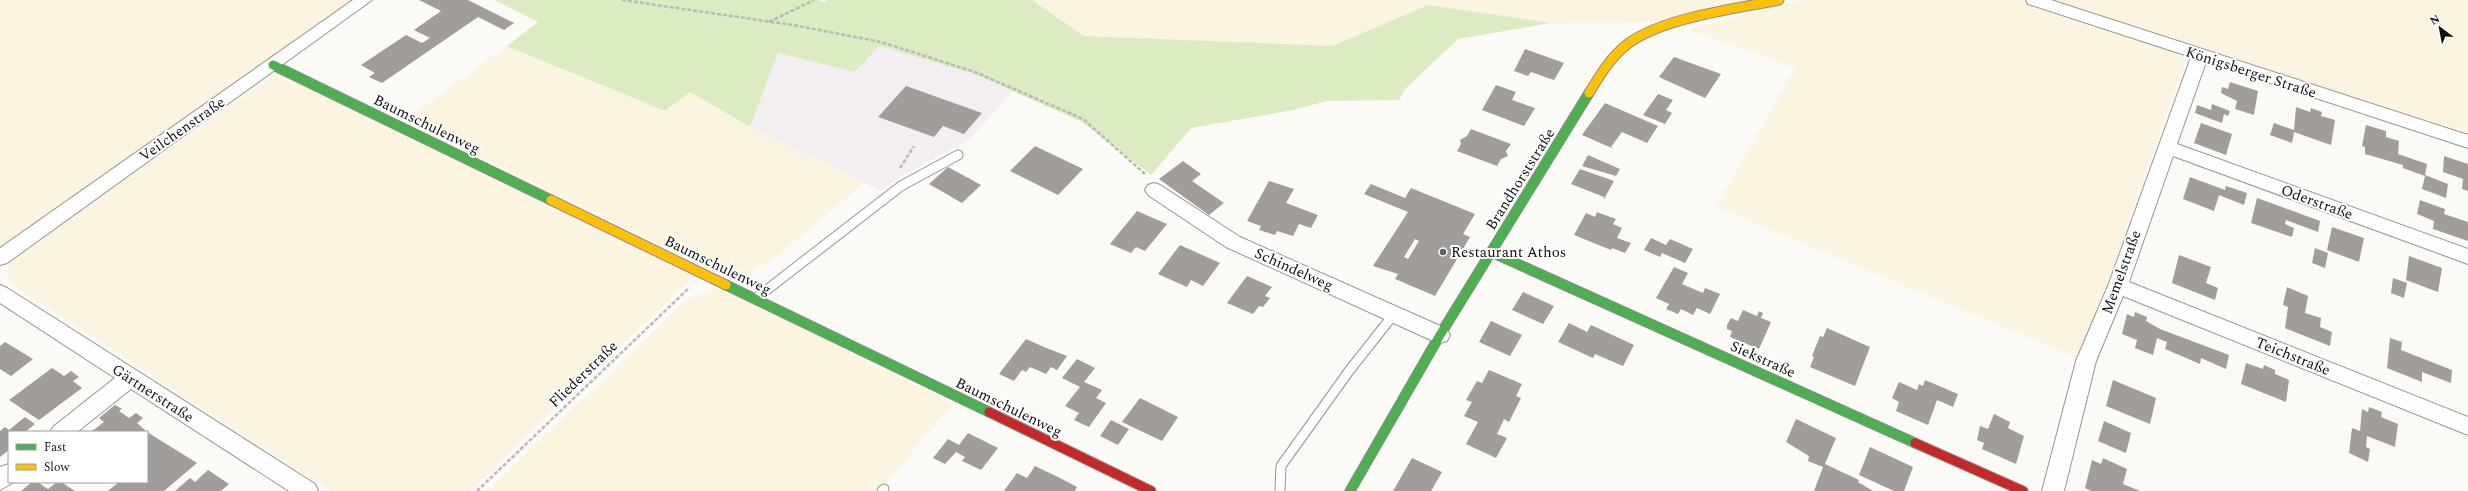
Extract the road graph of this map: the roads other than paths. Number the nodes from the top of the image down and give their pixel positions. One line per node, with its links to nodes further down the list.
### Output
1 (364, 0): 5 (street, Veilchenstraße)
2 (1779, 0): 10 (street, Brandhorststraße)
3 (2034, 0): 4 (street, Königsberger Straße)
4 (2200, 56): 6 (street, Königsberger Straße); 7 (street, Memelstraße)
5 (273, 65): 12 (street, Veilchenstraße); 15 (street, Baumschulenweg)
6 (2468, 142)
7 (2166, 146): 11 (street, Oderstraße); 13 (street, Memelstraße)
8 (958, 155): 15 (lane)
9 (1154, 190): 16 (street, Schindelweg)
10 (1491, 252): 17 (street, Brandhorststraße); 27 (street, Siekstraße)
11 (2468, 257)
12 (0, 258)
13 (2118, 286): 19 (street, Teichstraße); 28 (street, Memelstraße)
14 (0, 293): 18 (street, Gärtnerstraße)
15 (755, 299): 24 (street, Baumschulenweg)
16 (1394, 314): 17 (street, Schindelweg); 25 (lane)
17 (1440, 335): 26 (street, Brandhorststraße)
18 (130, 378): 20 (street); 23 (street, Gärtnerstraße)
19 (2468, 426)
20 (62, 431)
21 (8, 473): 22 (street)
22 (0, 480)
23 (307, 491)
24 (1151, 491)
25 (1280, 491)
26 (1350, 491)
27 (2023, 491)
28 (2053, 491)

